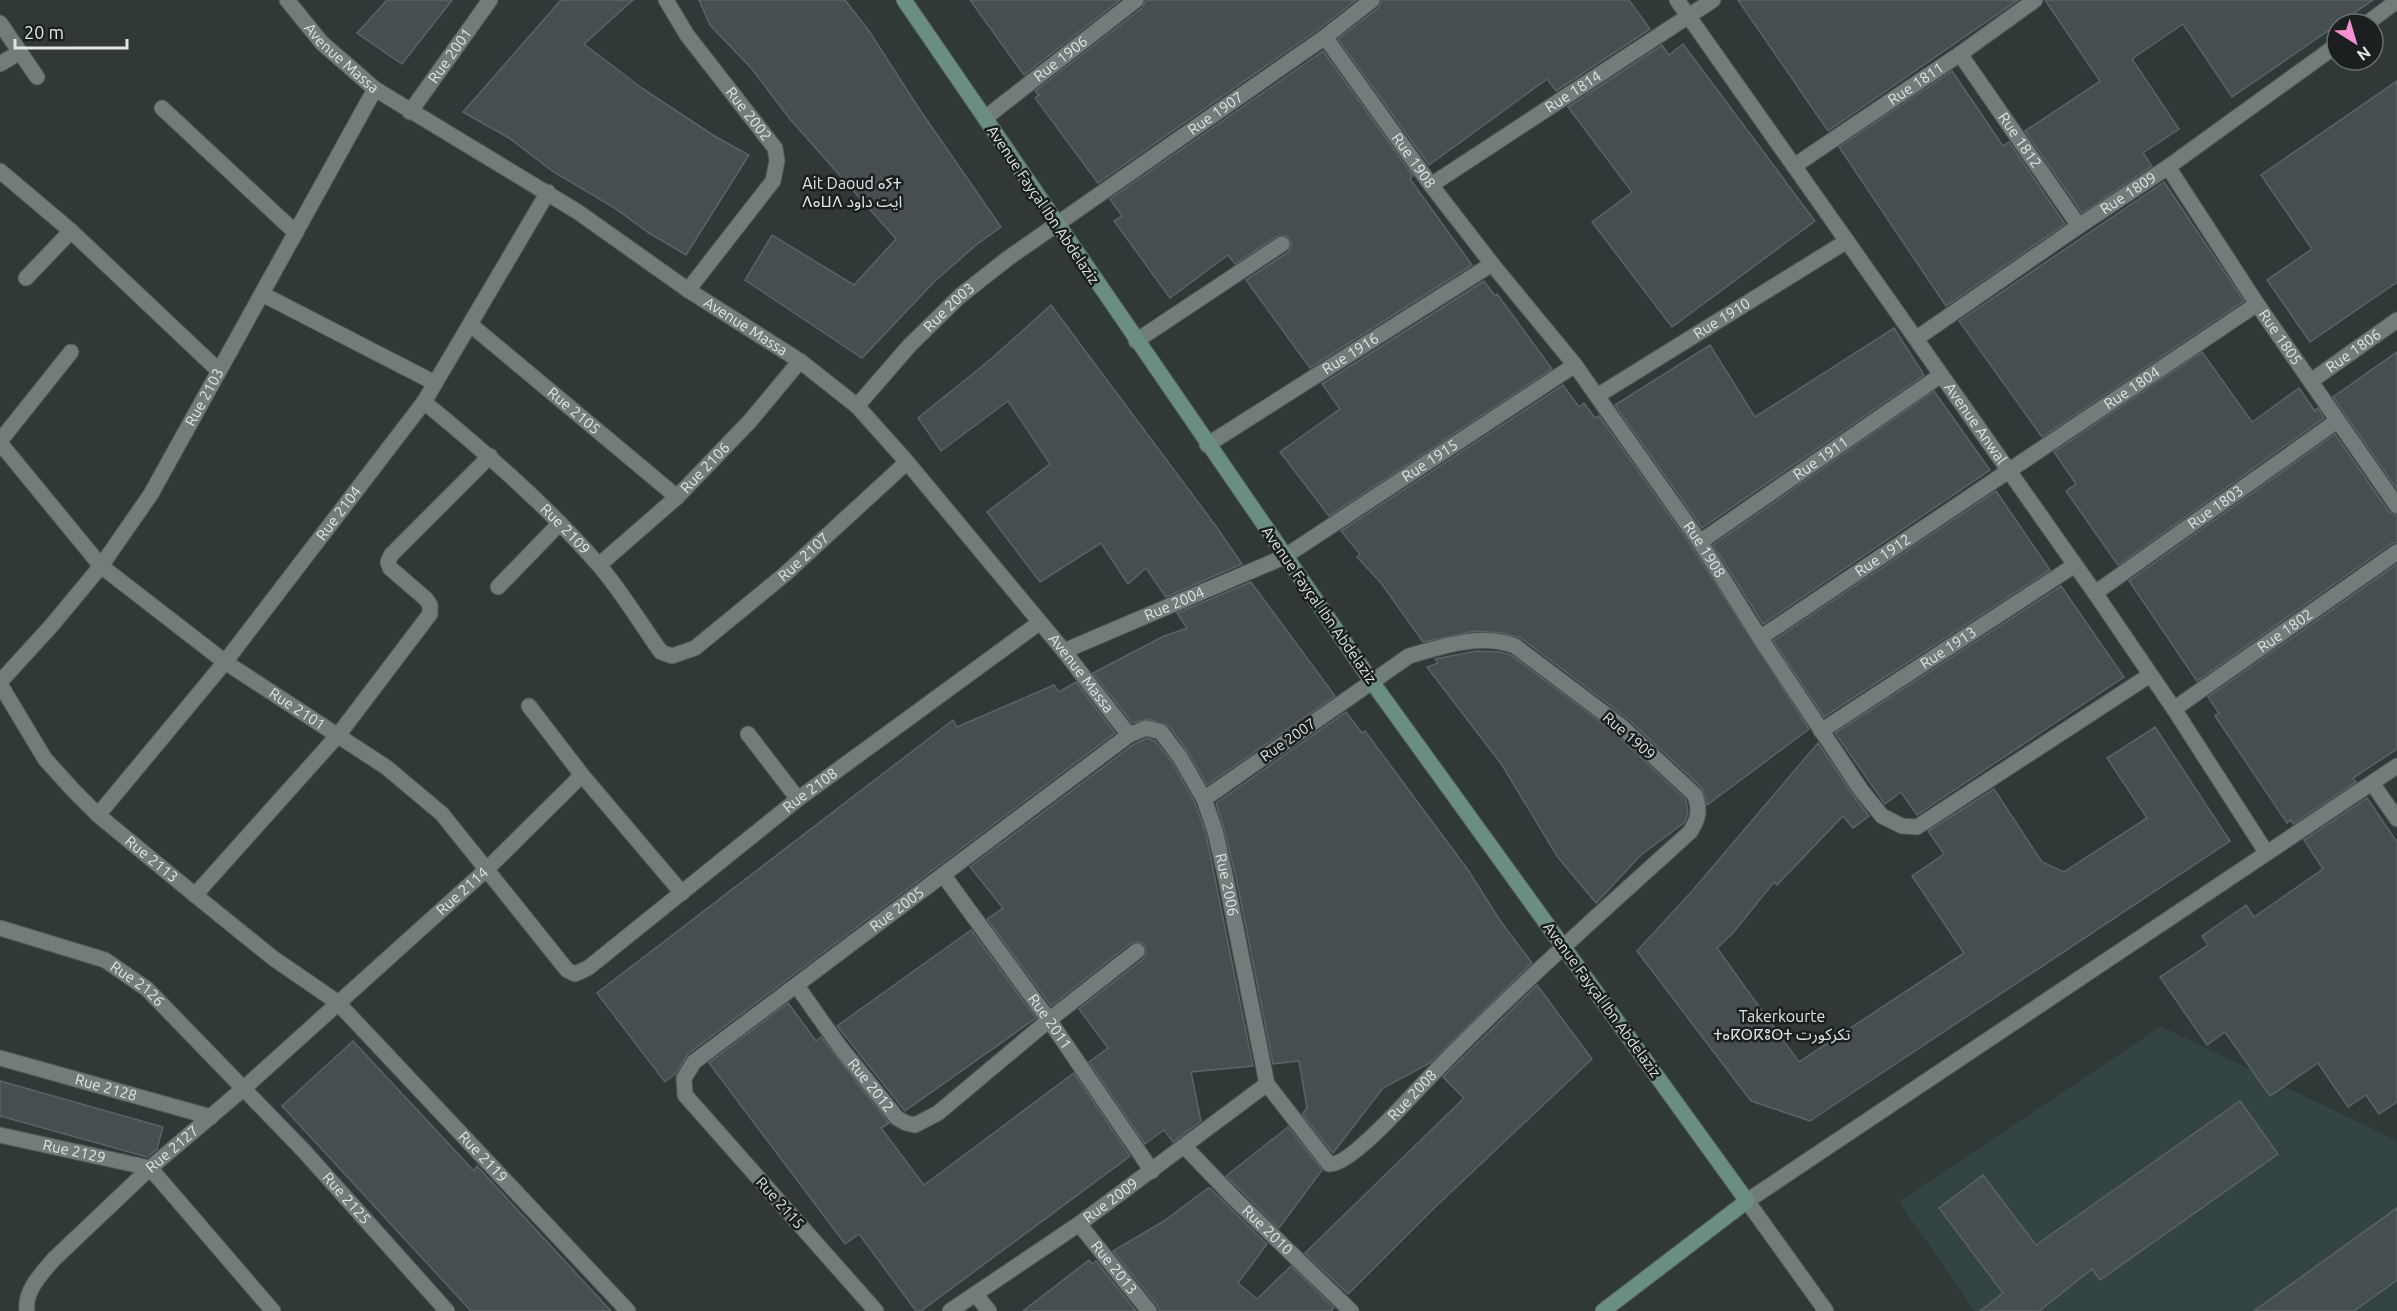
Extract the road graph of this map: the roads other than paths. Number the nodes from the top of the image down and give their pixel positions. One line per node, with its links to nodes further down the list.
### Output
1 (287, 0): 20 (street, Avenue Massa)
2 (490, 0): 22 (street, Rue 2001)
3 (666, 0): 37 (street, Rue 2002)
4 (1137, 0): 23 (street, Rue 1906)
5 (1372, 0): 14 (street, Rue 1907)
6 (1677, 0): 12 (street, Avenue Anwal)
7 (1713, 0): 12 (street, Rue 1814)
8 (2036, 0): 16 (street, Rue 1811)
9 (907, 1): 23 (street, Avenue Fayçal Ibn Abdelaziz)
10 (2397, 1): 11 (street)
11 (2382, 12)
12 (1689, 16): 24 (street, Avenue Anwal); 27 (street, Rue 1814)
13 (0, 23): 15 (street)
14 (1325, 37): 27 (street, Rue 1908); 29 (street, Rue 1907)
15 (20, 52): 18 (street); 19 (street)
16 (1960, 54): 24 (street, Rue 1811); 30 (street, Rue 1812)
17 (2325, 54): 25 (street, Rue 1809)
18 (0, 64)
19 (36, 76)
20 (375, 89): 22 (street, Avenue Massa); 32 (street, Rue 2103)
21 (162, 108): 32 (street)
22 (410, 112): 28 (street, Avenue Massa)
23 (985, 118): 29 (street, Avenue Fayçal Ibn Abdelaziz)
24 (1794, 166): 33 (street, Avenue Anwal)
25 (2168, 167): 30 (street, Rue 1809); 39 (street, Rue 1805)
26 (0, 171): 31 (street)
27 (1431, 185): 35 (street, Rue 1908)
28 (548, 192): 37 (street, Avenue Massa); 41 (street, Rue 2104)
29 (1057, 226): 43 (street, Avenue Fayçal Ibn Abdelaziz); 53 (street, Rue 2003)
30 (2079, 226): 42 (street, Rue 1809)
31 (71, 231): 36 (street); 47 (street)
32 (296, 233): 38 (street, Rue 2103)
33 (1847, 241): 42 (street, Avenue Anwal); 51 (street, Rue 1910)
34 (1282, 244): 43 (street)
35 (1492, 264): 46 (street, Rue 1908); 56 (street, Rue 1916)
36 (26, 278)
37 (688, 290): 45 (street, Avenue Massa)
38 (262, 294): 47 (street, Rue 2103); 50 (street)
39 (2257, 304): 49 (street, Rue 1805); 59 (street, Rue 1804)
40 (2397, 320): 49 (street, Rue 1806)
41 (471, 325): 50 (street, Rue 2104); 60 (street, Rue 2105)
42 (1917, 338): 48 (street, Avenue Anwal)
43 (1136, 341): 56 (street, Avenue Fayçal Ibn Abdelaziz)
44 (70, 352): 55 (street)
45 (800, 361): 53 (street, Avenue Massa); 60 (street, Rue 2106)
46 (1575, 365): 51 (street, Rue 1908); 65 (street, Rue 1915)
47 (219, 371): 68 (street, Rue 2103)
48 (1941, 375): 59 (street, Avenue Anwal); 63 (street, Rue 1911)
49 (2311, 381): 54 (street, Rue 1805)
50 (435, 383): 52 (street, Rue 2104)
51 (1597, 396): 63 (street, Rue 1908)
52 (424, 402): 57 (street, Rue 2109); 75 (street, Rue 2104)
53 (856, 406): 58 (street, Avenue Massa)
54 (2337, 421): 61 (street, Rue 1805); 70 (street, Rue 1803)
55 (0, 442): 68 (street, Rue 2101)
56 (1208, 445): 65 (street, Avenue Fayçal Ibn Abdelaziz)
57 (490, 456): 62 (street, Rue 2109); 82 (street)
58 (907, 462): 71 (street, Avenue Massa); 73 (street, Rue 2107)
59 (2008, 473): 67 (street, Avenue Anwal); 72 (street, Rue 1912)
60 (676, 497): 66 (street, Rue 2106)
61 (2397, 506)
62 (560, 523): 66 (street, Rue 2109); 69 (street)
63 (1700, 542): 72 (street, Rue 1908)
64 (2397, 552): 80 (street, Rue 1802)
65 (1284, 557): 74 (street, Rue 2004); 77 (street, Avenue Fayçal Ibn Abdelaziz)
66 (599, 565): 73 (street, Rue 2109)
67 (2075, 565): 70 (street, Avenue Anwal); 81 (street, Rue 1913)
68 (101, 566): 75 (street, Rue 2101); 78 (street, Rue 2103)
69 (498, 586)
70 (2095, 593): 76 (street, Avenue Anwal)
71 (1039, 623): 74 (street, Avenue Massa); 88 (street, Rue 2108)
72 (1760, 638): 81 (street, Rue 1908)
73 (694, 648)
74 (1064, 651): 84 (street, Avenue Massa)
75 (225, 662): 82 (street, Rue 2101); 90 (street, Rue 2104)
76 (2150, 675): 80 (street, Avenue Anwal); 81 (street, Rue 1908)
77 (1372, 682): 89 (street, Rue 2007); 98 (street, Avenue Fayçal Ibn Abdelaziz); 98 (street, Rue 1909)
78 (0, 683): 90 (street, Rue 2113)
79 (529, 706): 86 (street)
80 (2174, 709): 92 (street, Avenue Anwal)
81 (1821, 731)
82 (339, 734): 93 (street, Rue 2101); 96 (street)
83 (748, 734): 88 (street)
84 (1129, 735): 89 (street, Rue 2006); 94 (street, Rue 2005)
85 (2397, 766): 87 (street)
86 (582, 775): 93 (street, Rue 2114); 95 (street)
87 (2372, 783): 91 (street); 92 (street)
88 (798, 799): 95 (street, Rue 2108)
89 (1204, 799): 105 (street, Rue 2006)
90 (98, 814): 96 (street, Rue 2113)
91 (2397, 819)
92 (2266, 852): 113 (street)
93 (487, 869): 100 (street, Rue 2101); 102 (street, Rue 2114)
94 (944, 876): 101 (street, Rue 2005); 103 (street, Rue 2011)
95 (682, 893): 100 (street, Rue 2108)
96 (195, 895): 102 (street, Rue 2113)
97 (0, 928): 106 (street, Rue 2126)
98 (1563, 946): 105 (street, Rue 2008); 113 (street, Avenue Fayçal Ibn Abdelaziz)
99 (1137, 951): 103 (street, Rue 2012)
100 (588, 968)
101 (797, 986): 103 (street, Rue 2012); 107 (street, Rue 2005)
102 (337, 1002): 106 (street, Rue 2127); 119 (street, Rue 2119)
103 (1049, 1020): 112 (street, Rue 2011)
104 (0, 1058): 108 (street, Rue 2128)
105 (1267, 1084): 110 (street, Rue 2009)
106 (243, 1089): 108 (street, Rue 2127); 118 (street, Rue 2125)
107 (685, 1095): 120 (street, Rue 2115)
108 (211, 1117): 111 (street, Rue 2127)
109 (0, 1135): 111 (street, Rue 2129)
110 (1185, 1147): 112 (street, Rue 2009); 124 (street, Rue 2010)
111 (150, 1168): 116 (street, Rue 2127); 117 (street)
112 (1152, 1172): 114 (street, Rue 2009)
113 (1747, 1201): 125 (street); 126 (street)
114 (1079, 1224): 115 (street, Rue 2009); 123 (street, Rue 2013)
115 (976, 1295): 121 (street, Rue 2009); 122 (street)
116 (27, 1311)
117 (273, 1311)
118 (447, 1311)
119 (628, 1311)
120 (876, 1311)
121 (950, 1311)
122 (989, 1311)
123 (1149, 1311)
124 (1351, 1311)
125 (1603, 1311)
126 (1826, 1311)

